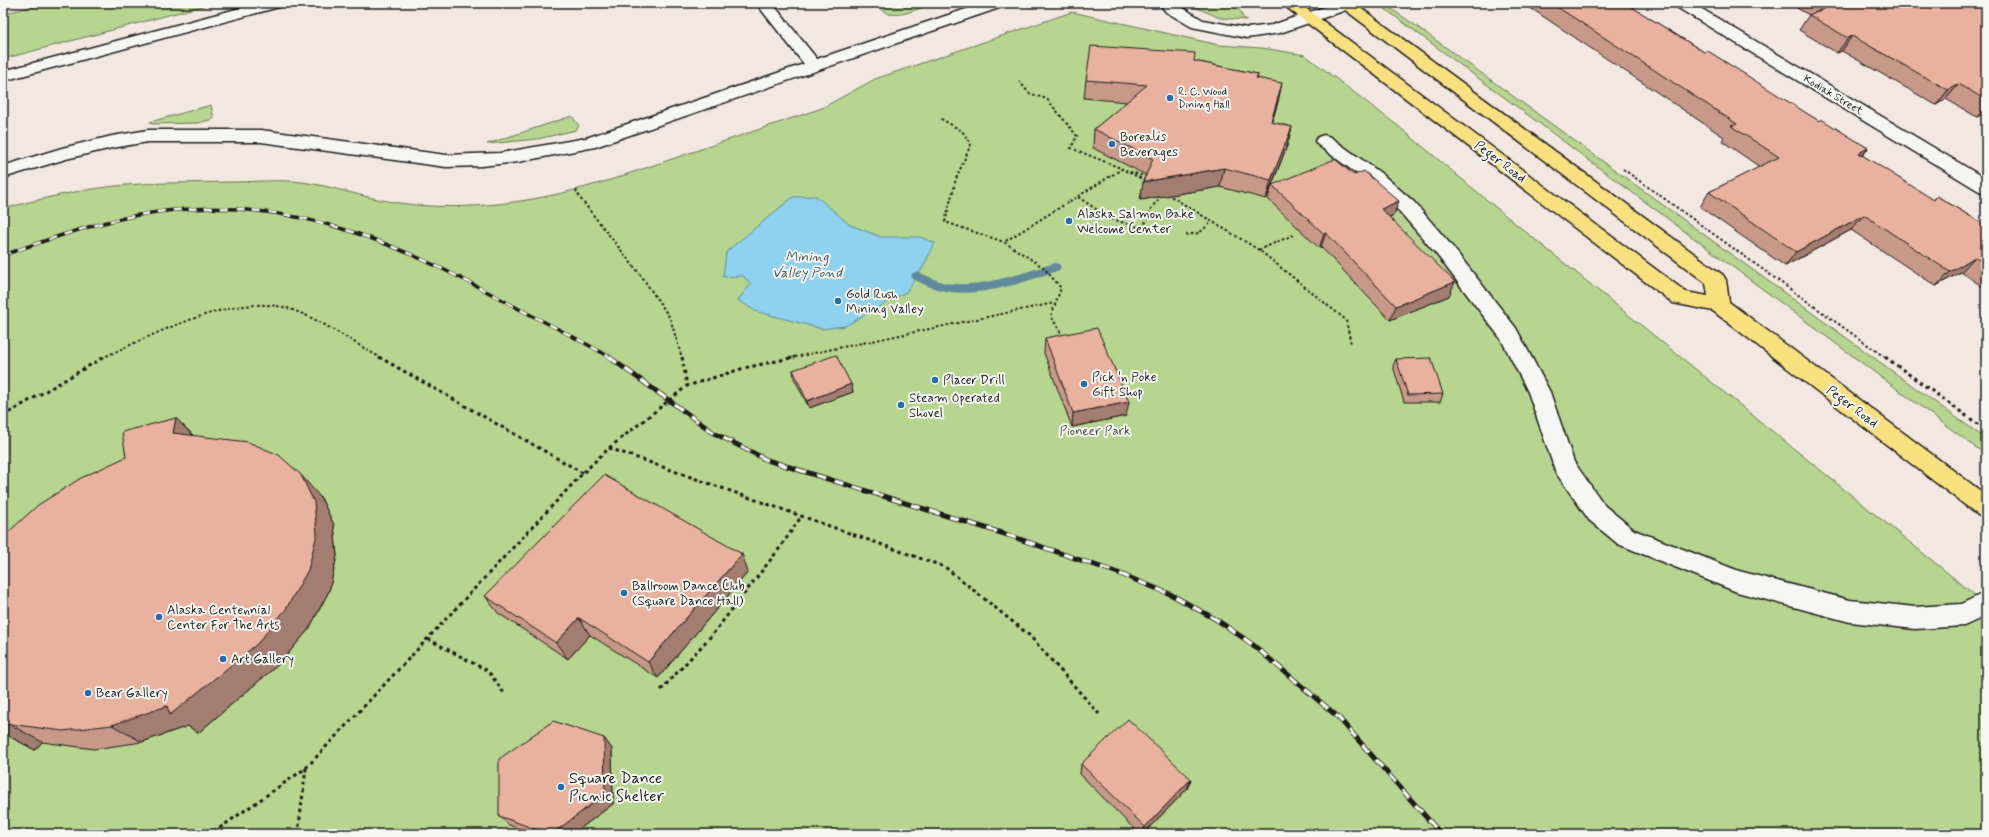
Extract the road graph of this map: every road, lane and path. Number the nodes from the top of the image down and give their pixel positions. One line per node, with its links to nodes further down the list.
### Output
1 (277, 3): 10 (street)
2 (764, 3): 9 (street)
3 (998, 3): 9 (street)
4 (1168, 3): 8 (street)
5 (1289, 3): 8 (main road, Peger Road)
6 (1680, 3): 20 (street, Kodiak Street)
7 (1345, 4): 8 (street); 33 (main road)
8 (1309, 18): 33 (main road, Peger Road)
9 (814, 66): 17 (street)
10 (3, 76)
11 (1019, 81): 16 (path)
12 (941, 119): 30 (path)
13 (1324, 141): 43 (street)
14 (1124, 163): 16 (path)
15 (1620, 168): 38 (path)
16 (1122, 169): 18 (path); 19 (path); 24 (path)
17 (3, 172)
18 (1154, 178)
19 (1147, 182)
20 (1986, 187)
21 (1159, 189): 23 (path)
22 (576, 190): 36 (path)
23 (1165, 192): 25 (path); 26 (path)
24 (1078, 197): 26 (path); 30 (path)
25 (1212, 222): 29 (path); 31 (path)
26 (1143, 228): 27 (path)
27 (1148, 230)
28 (1293, 234): 31 (path)
29 (1186, 235)
30 (1004, 242): 32 (path)
31 (1259, 250): 35 (path)
32 (1054, 303): 34 (path); 36 (path)
33 (1719, 305): 41 (main road, Peger Road)
34 (1065, 341)
35 (1351, 344)
36 (687, 386): 39 (path)
37 (3, 416): 40 (path)
38 (1986, 430)
39 (609, 448): 40 (path); 42 (path)
40 (583, 473): 44 (path)
41 (1986, 508)
42 (800, 516): 45 (path); 47 (path)
43 (1986, 603)
44 (428, 639): 46 (path); 48 (path)
45 (661, 690)
46 (504, 693)
47 (1099, 714)
48 (306, 768): 49 (path); 50 (path)
49 (207, 834)
50 (298, 834)

